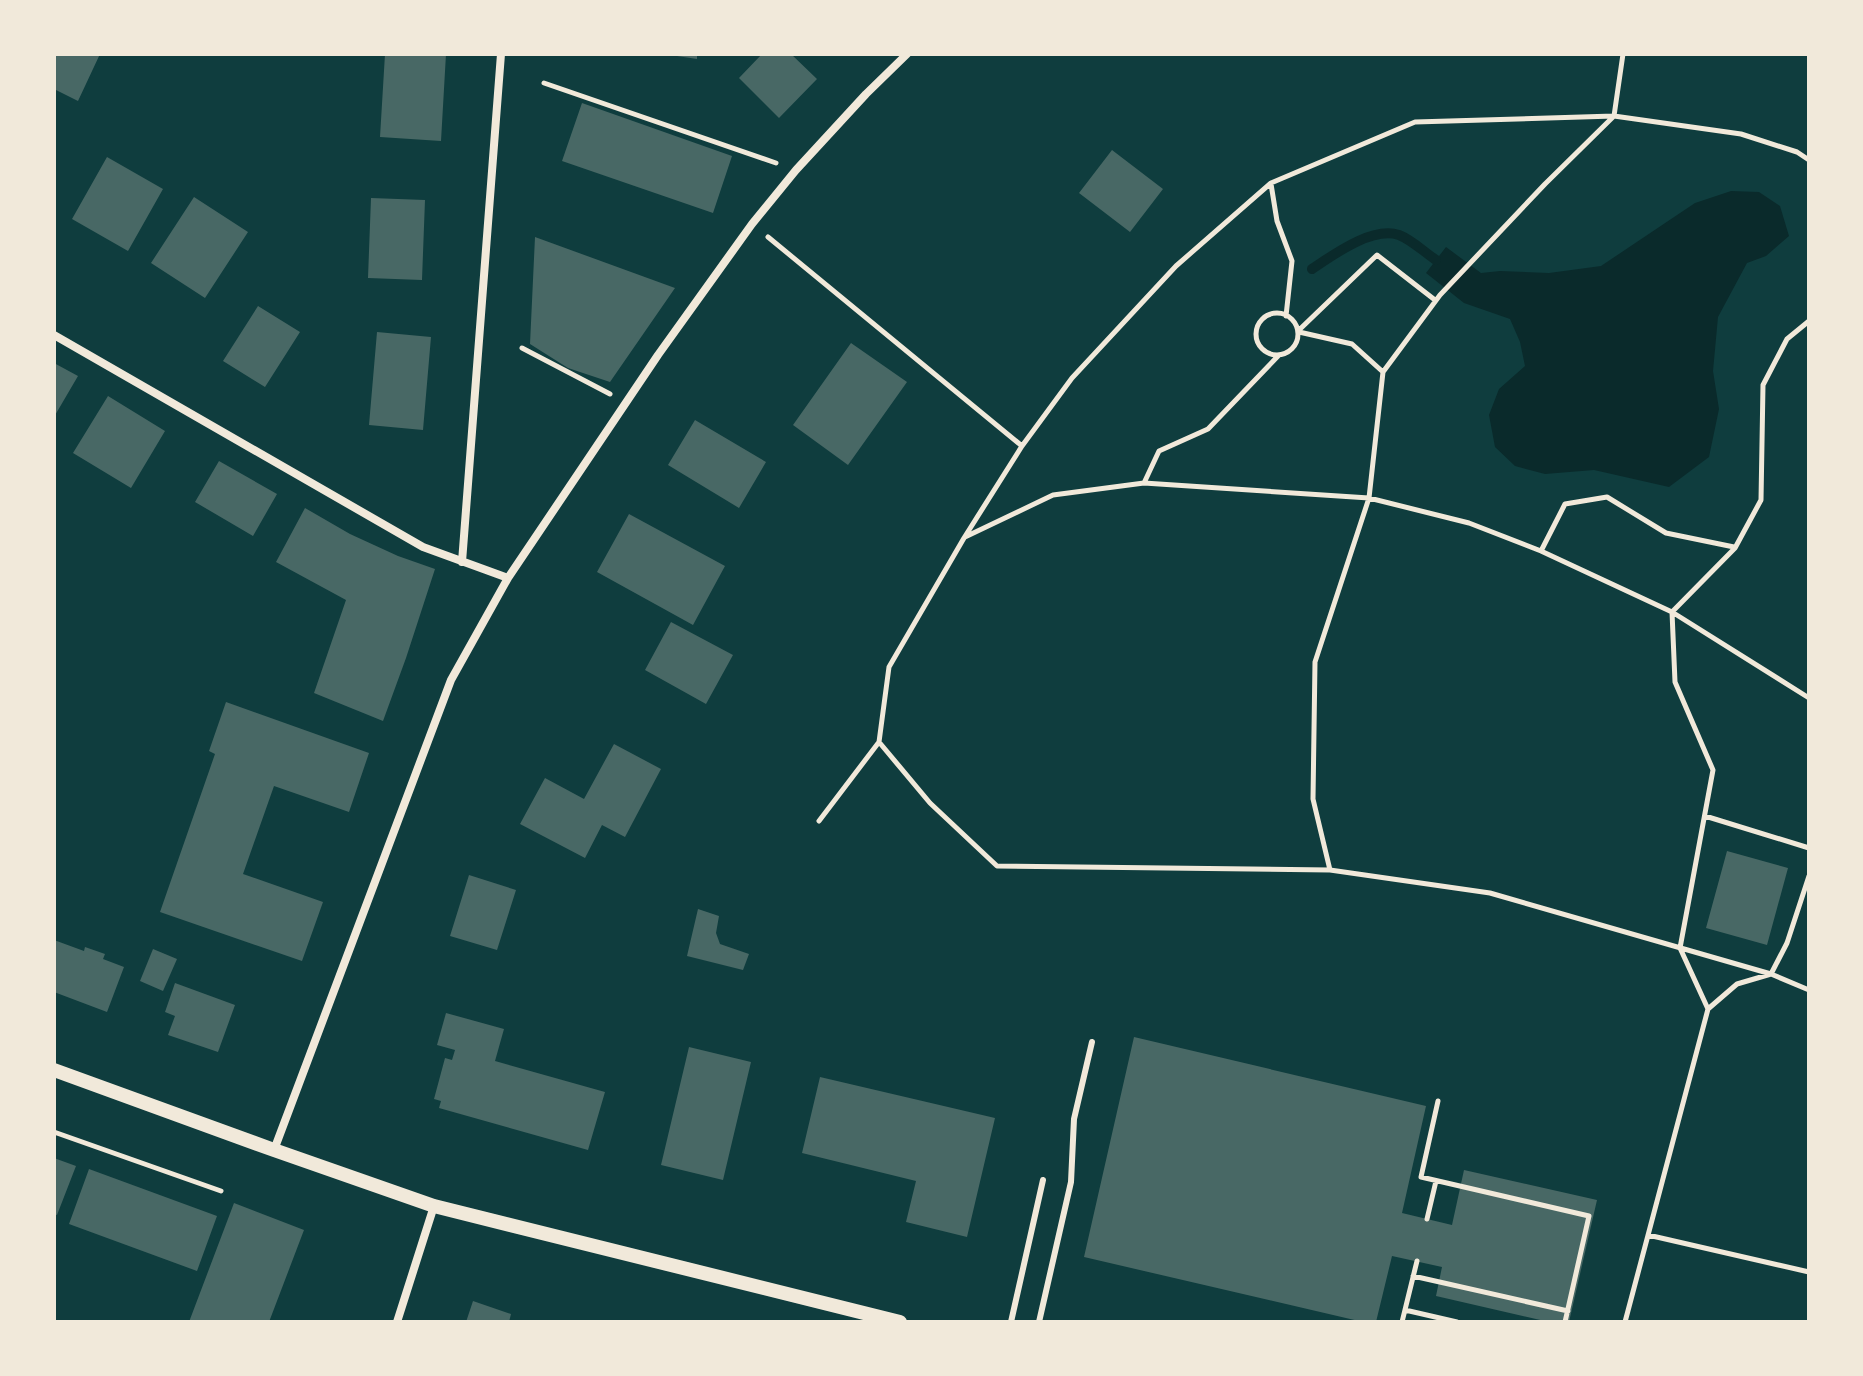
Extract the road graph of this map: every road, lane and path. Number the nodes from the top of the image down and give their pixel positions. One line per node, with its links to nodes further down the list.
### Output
1 (501, 54): 25 (street)
2 (907, 54): 7 (street)
3 (1623, 54): 5 (path)
4 (544, 83): 7 (path)
5 (1614, 116): 6 (path); 8 (path); 10 (path)
6 (1809, 160)
7 (796, 170): 9 (street)
8 (1271, 183): 11 (path); 19 (path)
9 (752, 224): 18 (street); 19 (path)
10 (1437, 298): 13 (path); 17 (path)
11 (1286, 316): 13 (path); 16 (path)
12 (1809, 321): 23 (path)
13 (1298, 331): 16 (path); 17 (path)
14 (54, 335): 25 (street)
15 (522, 348): 18 (path)
16 (1279, 355): 20 (path)
17 (1383, 372): 21 (path)
18 (626, 402): 26 (street)
19 (1022, 446): 22 (path)
20 (1144, 483): 21 (path); 22 (path)
21 (1369, 498): 24 (path); 33 (path)
22 (964, 538): 29 (path)
23 (1735, 548): 24 (path); 27 (path)
24 (1541, 551): 27 (path)
25 (462, 562): 26 (street)
26 (508, 578): 43 (street)
27 (1672, 612): 28 (path); 30 (path)
28 (1809, 698)
29 (879, 742): 31 (path); 33 (path)
30 (1705, 816): 32 (path); 35 (path)
31 (819, 821)
32 (1809, 848)
33 (1330, 870): 35 (path)
34 (1809, 876): 36 (path)
35 (1680, 948): 36 (path); 38 (path)
36 (1771, 974): 37 (path); 38 (path)
37 (1809, 990)
38 (1708, 1009): 49 (path)
39 (1092, 1042): 59 (lane)
40 (54, 1070): 43 (street)
41 (1438, 1101): 45 (path)
42 (54, 1132): 46 (path)
43 (274, 1150): 47 (street)
44 (1043, 1180): 58 (lane)
45 (1436, 1181): 48 (path); 54 (path)
46 (221, 1191)
47 (434, 1206): 56 (street); 57 (street)
48 (1427, 1219)
49 (1648, 1235): 51 (path); 64 (path)
50 (1417, 1261): 52 (path)
51 (1809, 1272)
52 (1413, 1276): 53 (path); 54 (path)
53 (1405, 1310): 55 (path); 60 (path)
54 (1568, 1311): 63 (path)
55 (1423, 1314): 61 (path); 62 (path)
56 (397, 1322)
57 (900, 1322)
58 (1011, 1322)
59 (1039, 1322)
60 (1402, 1322)
61 (1421, 1322)
62 (1457, 1322)
63 (1565, 1322)
64 (1625, 1322)

